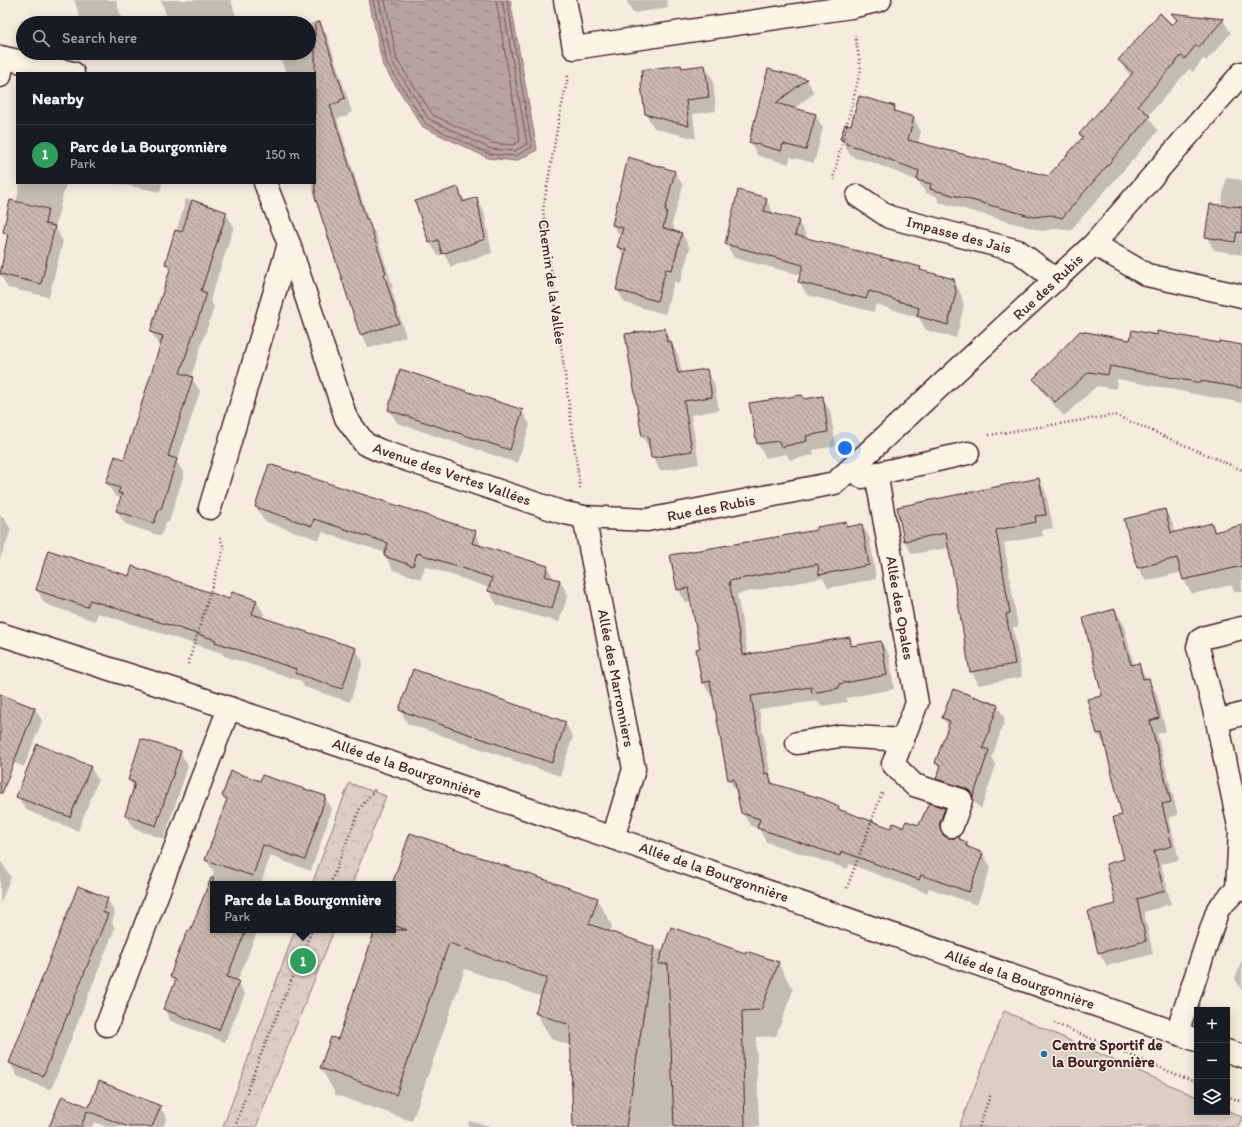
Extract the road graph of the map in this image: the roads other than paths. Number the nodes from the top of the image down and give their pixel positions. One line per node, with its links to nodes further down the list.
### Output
1 (565, 0): 2 (street)
2 (880, 0)
3 (1, 63): 4 (street)
4 (65, 72)
5 (1242, 73): 9 (street, Rue des Rubis)
6 (265, 184): 8 (street, Avenue des Vertes Vallées)
7 (858, 196): 10 (street, Impasse des Jais)
8 (289, 244): 15 (street); 16 (street, Avenue des Vertes Vallées)
9 (1094, 244): 10 (street, Rue des Rubis); 11 (street)
10 (1056, 280): 14 (street, Rue des Rubis)
11 (1242, 296)
12 (968, 453): 13 (street, Rue des Rubis)
13 (876, 473): 14 (street, Rue des Rubis); 22 (street, Allée des Opales)
14 (835, 483): 16 (street, Rue des Rubis)
15 (210, 508)
16 (584, 518): 25 (street, Allée des Marronniers)
17 (1242, 628): 21 (street)
18 (0, 634): 19 (street, Allée de la Bourgonnière)
19 (229, 708): 25 (street, Allée de la Bourgonnière); 27 (street)
20 (1242, 714): 21 (street)
21 (1217, 721): 26 (street)
22 (902, 740): 23 (street); 24 (street, Allée des Opales)
23 (797, 743)
24 (952, 826)
25 (614, 838): 28 (street, Allée de la Bourgonnière)
26 (1239, 889): 28 (street)
27 (107, 1025)
28 (1187, 1037)
29 (1230, 1052): 30 (street)
30 (1242, 1056)

